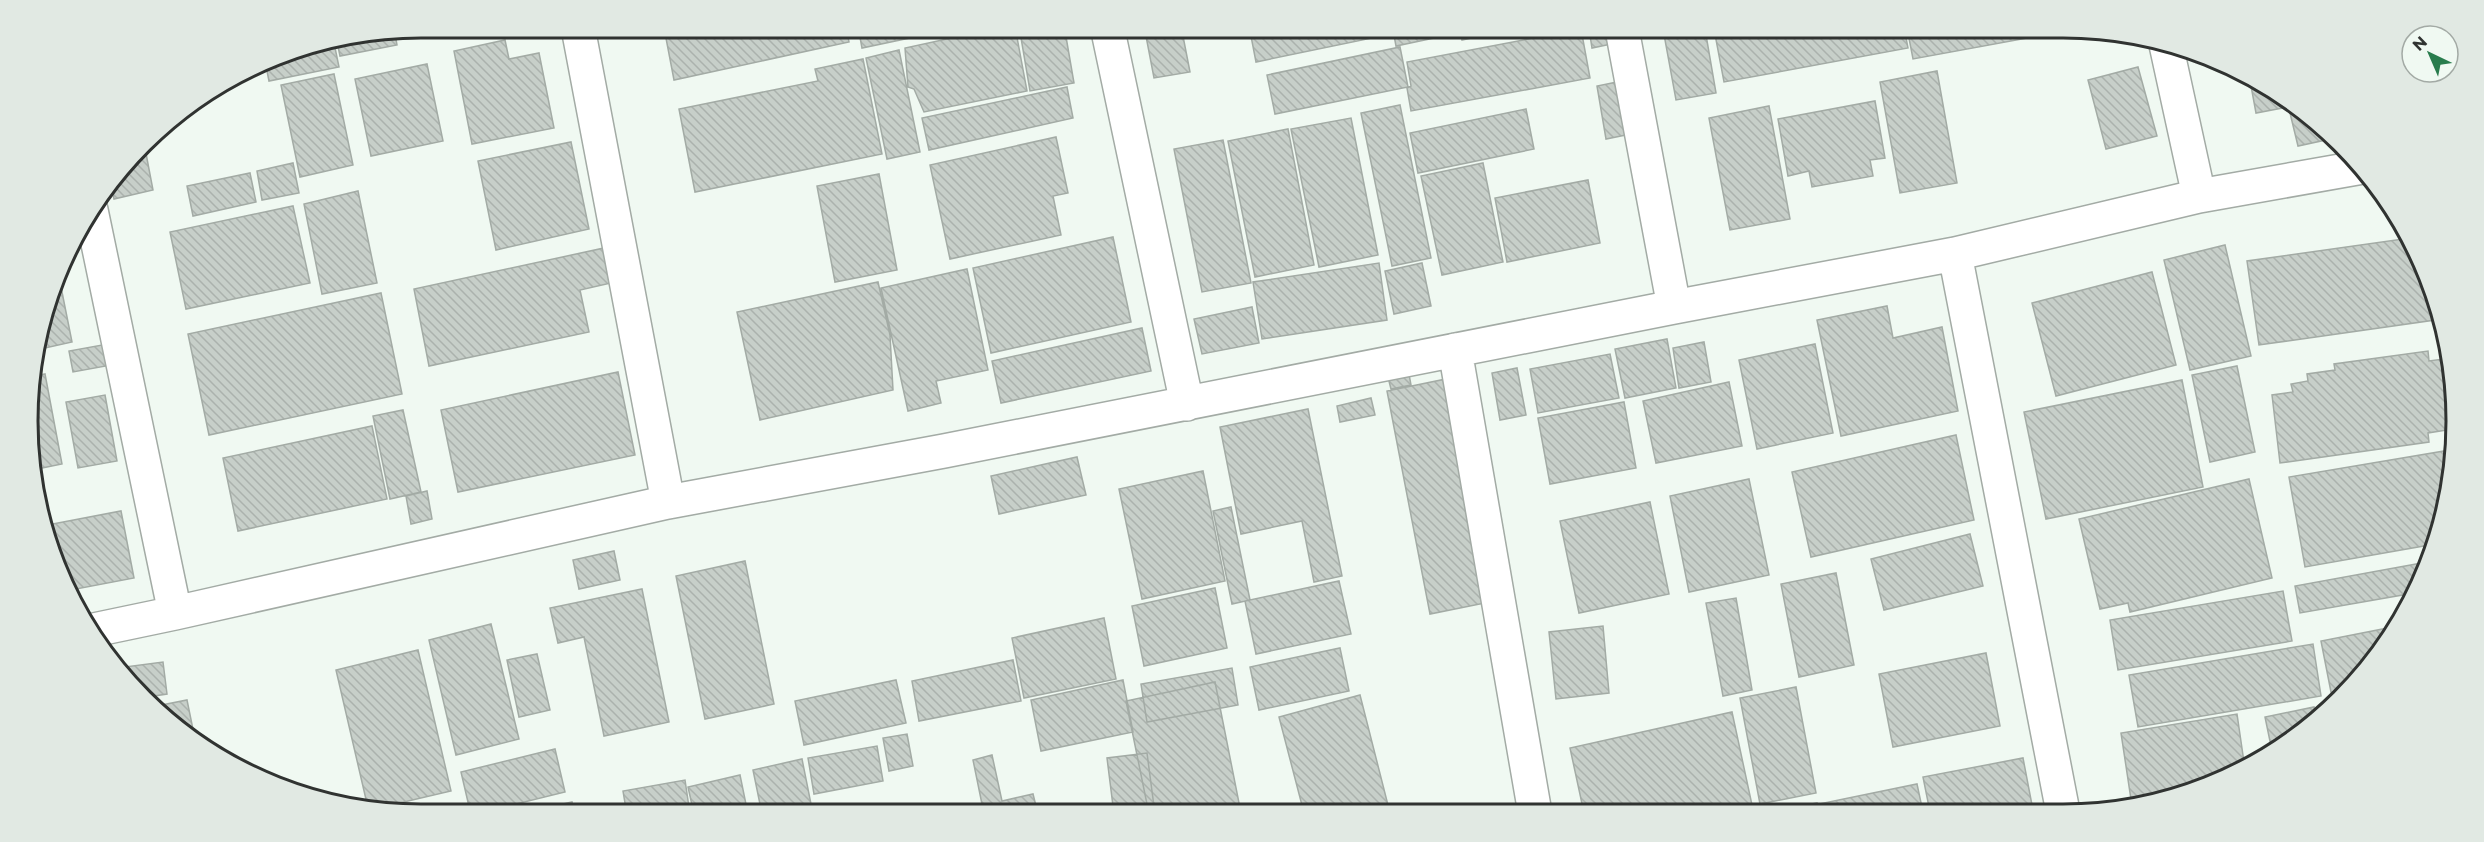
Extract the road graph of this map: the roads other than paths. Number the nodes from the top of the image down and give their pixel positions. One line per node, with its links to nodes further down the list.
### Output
1 (580, 38): 12 (street)
2 (1109, 38): 11 (street)
3 (1624, 38): 9 (street)
4 (2168, 53): 6 (street)
5 (2352, 169): 6 (street)
6 (2199, 196): 8 (street)
7 (93, 222): 13 (street)
8 (1955, 254): 9 (street); 16 (street)
9 (1674, 307): 10 (street)
10 (1455, 350): 11 (street); 15 (street)
11 (1187, 404): 12 (street)
12 (668, 502): 13 (street)
13 (175, 613): 14 (street)
14 (99, 629)
15 (1533, 804)
16 (2061, 804)

